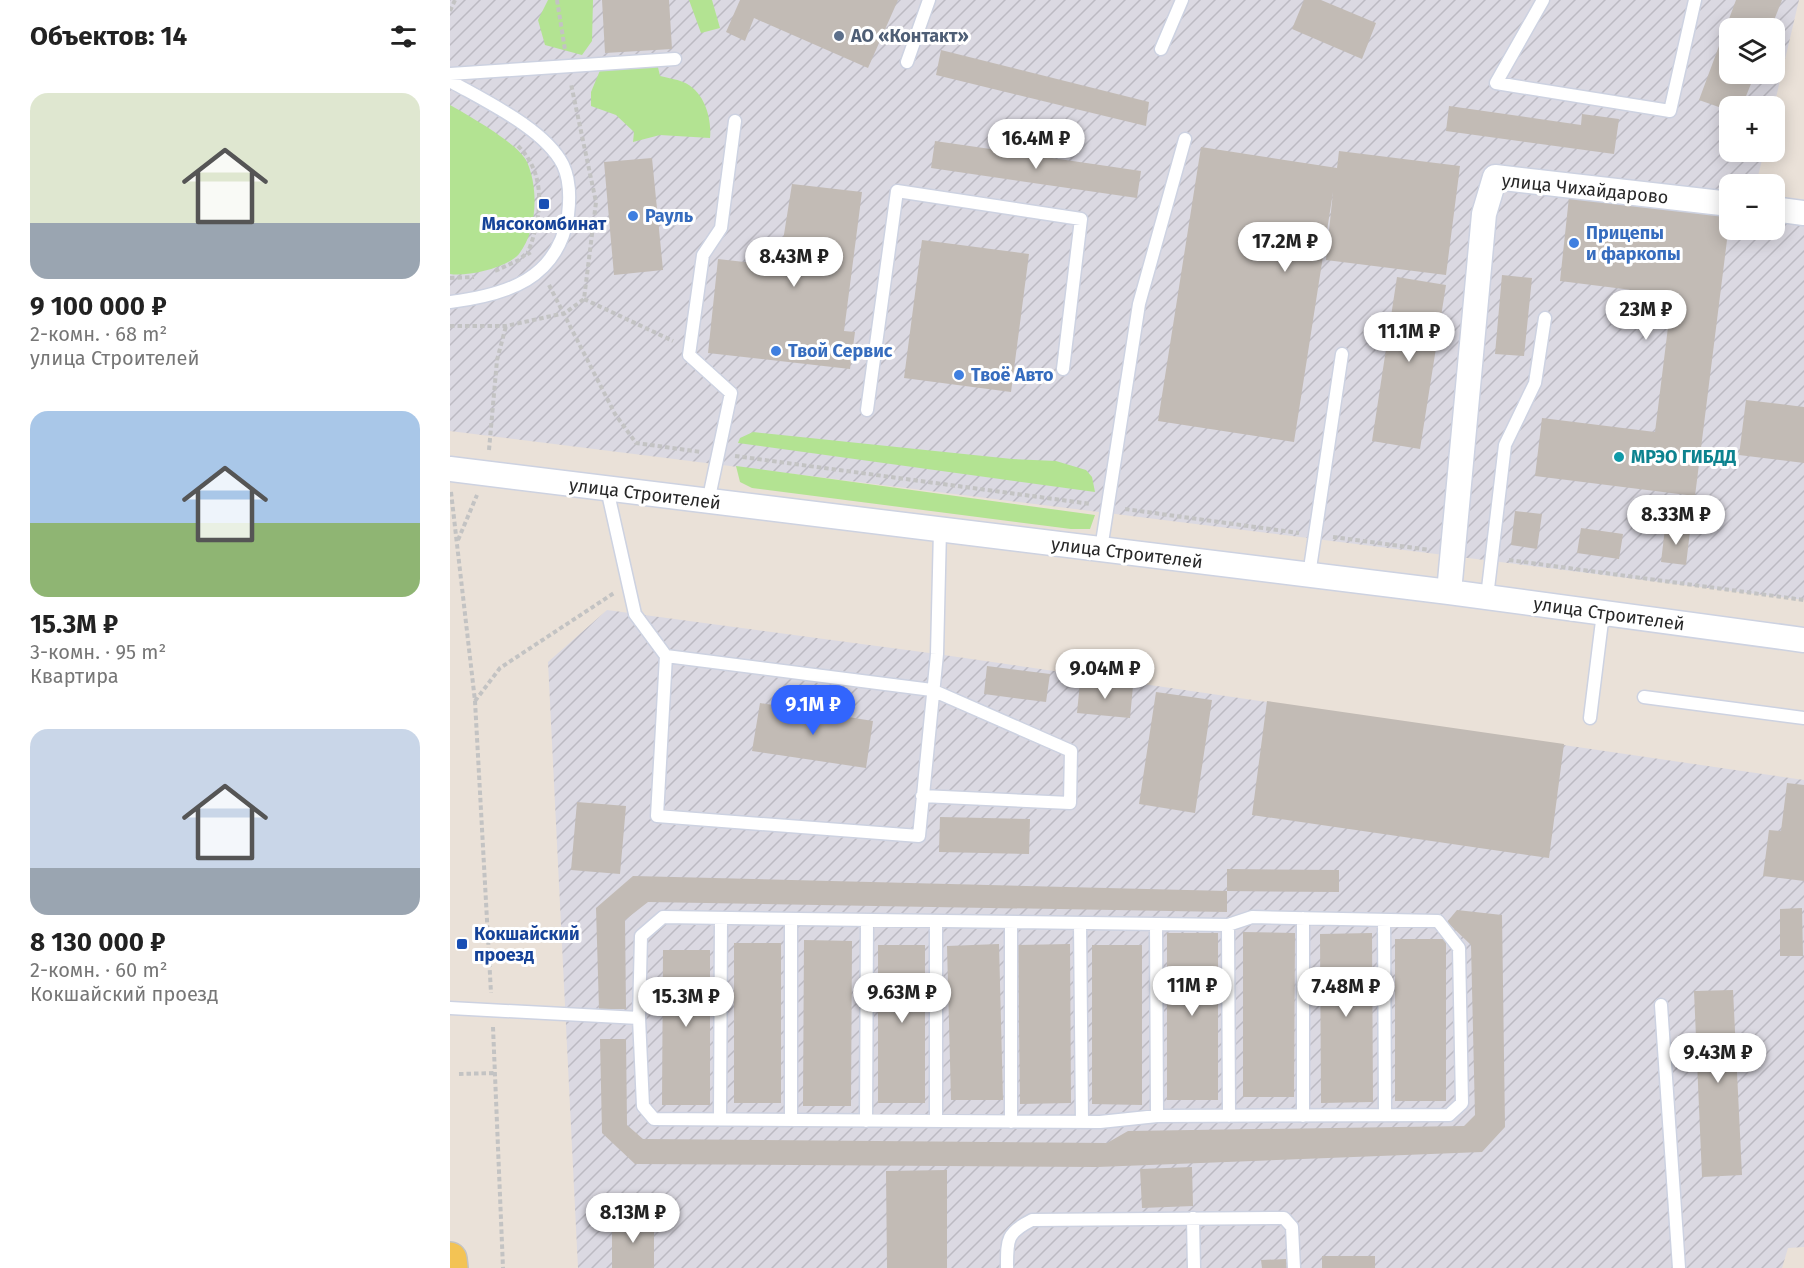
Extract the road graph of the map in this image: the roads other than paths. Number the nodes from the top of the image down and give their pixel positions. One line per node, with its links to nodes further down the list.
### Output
1 (929, 0): 7 (lane)
2 (1182, 0): 5 (lane)
3 (1543, 0): 4 (lane)
4 (1695, 0)
5 (1161, 49)
6 (675, 59): 8 (lane)
7 (907, 62)
8 (450, 74)
9 (450, 81): 15 (lane)
10 (735, 121): 22 (lane)
11 (1185, 139): 24 (lane)
12 (1719, 203): 26 (street, улица Чихайдарово)
13 (1785, 210): 14 (street)
14 (1804, 213)
15 (450, 302)
16 (1545, 318): 27 (lane)
17 (1342, 354): 25 (lane)
18 (1063, 369): 19 (lane)
19 (867, 410)
20 (451, 479): 21 (street, улица Строителей)
21 (607, 489): 22 (street, улица Строителей); 30 (lane)
22 (708, 502): 23 (street, улица Строителей)
23 (940, 530): 24 (street, улица Строителей); 31 (lane)
24 (1101, 549): 25 (street, улица Строителей)
25 (1309, 575): 26 (street, улица Строителей)
26 (1449, 592): 27 (street, улица Строителей)
27 (1487, 597): 28 (street, улица Строителей)
28 (1603, 613): 29 (street, улица Строителей); 33 (lane)
29 (1804, 640)
30 (666, 656): 31 (lane); 35 (lane)
31 (932, 690): 35 (lane); 35 (lane)
32 (1644, 698): 34 (lane)
33 (1590, 718)
34 (1804, 718)
35 (922, 796)
36 (721, 918): 38 (lane); 48 (lane); 53 (lane)
37 (1303, 918): 40 (lane); 45 (lane); 52 (lane)
38 (791, 919): 39 (lane); 54 (lane)
39 (867, 920): 41 (lane); 55 (lane)
40 (1384, 920): 49 (lane); 49 (lane)
41 (936, 921): 42 (lane); 56 (lane)
42 (1011, 922): 43 (lane); 57 (lane)
43 (1080, 922): 44 (lane); 58 (lane)
44 (1156, 924): 45 (lane); 50 (lane)
45 (1228, 925): 51 (lane)
46 (1661, 1005): 65 (lane)
47 (450, 1008): 48 (lane)
48 (639, 1018): 53 (lane)
49 (1384, 1115): 52 (lane)
50 (1157, 1116): 51 (lane); 58 (lane)
51 (1228, 1116): 52 (lane)
52 (1304, 1116)
53 (720, 1119): 54 (lane)
54 (791, 1120): 55 (lane)
55 (866, 1121): 56 (lane)
56 (936, 1121): 57 (lane)
57 (1011, 1122): 58 (lane)
58 (1082, 1122)
59 (1193, 1218): 62 (lane); 63 (lane); 64 (lane)
60 (450, 1259): 61 (main road)
61 (451, 1268)
62 (1006, 1268)
63 (1194, 1268)
64 (1294, 1268)
65 (1679, 1268)

